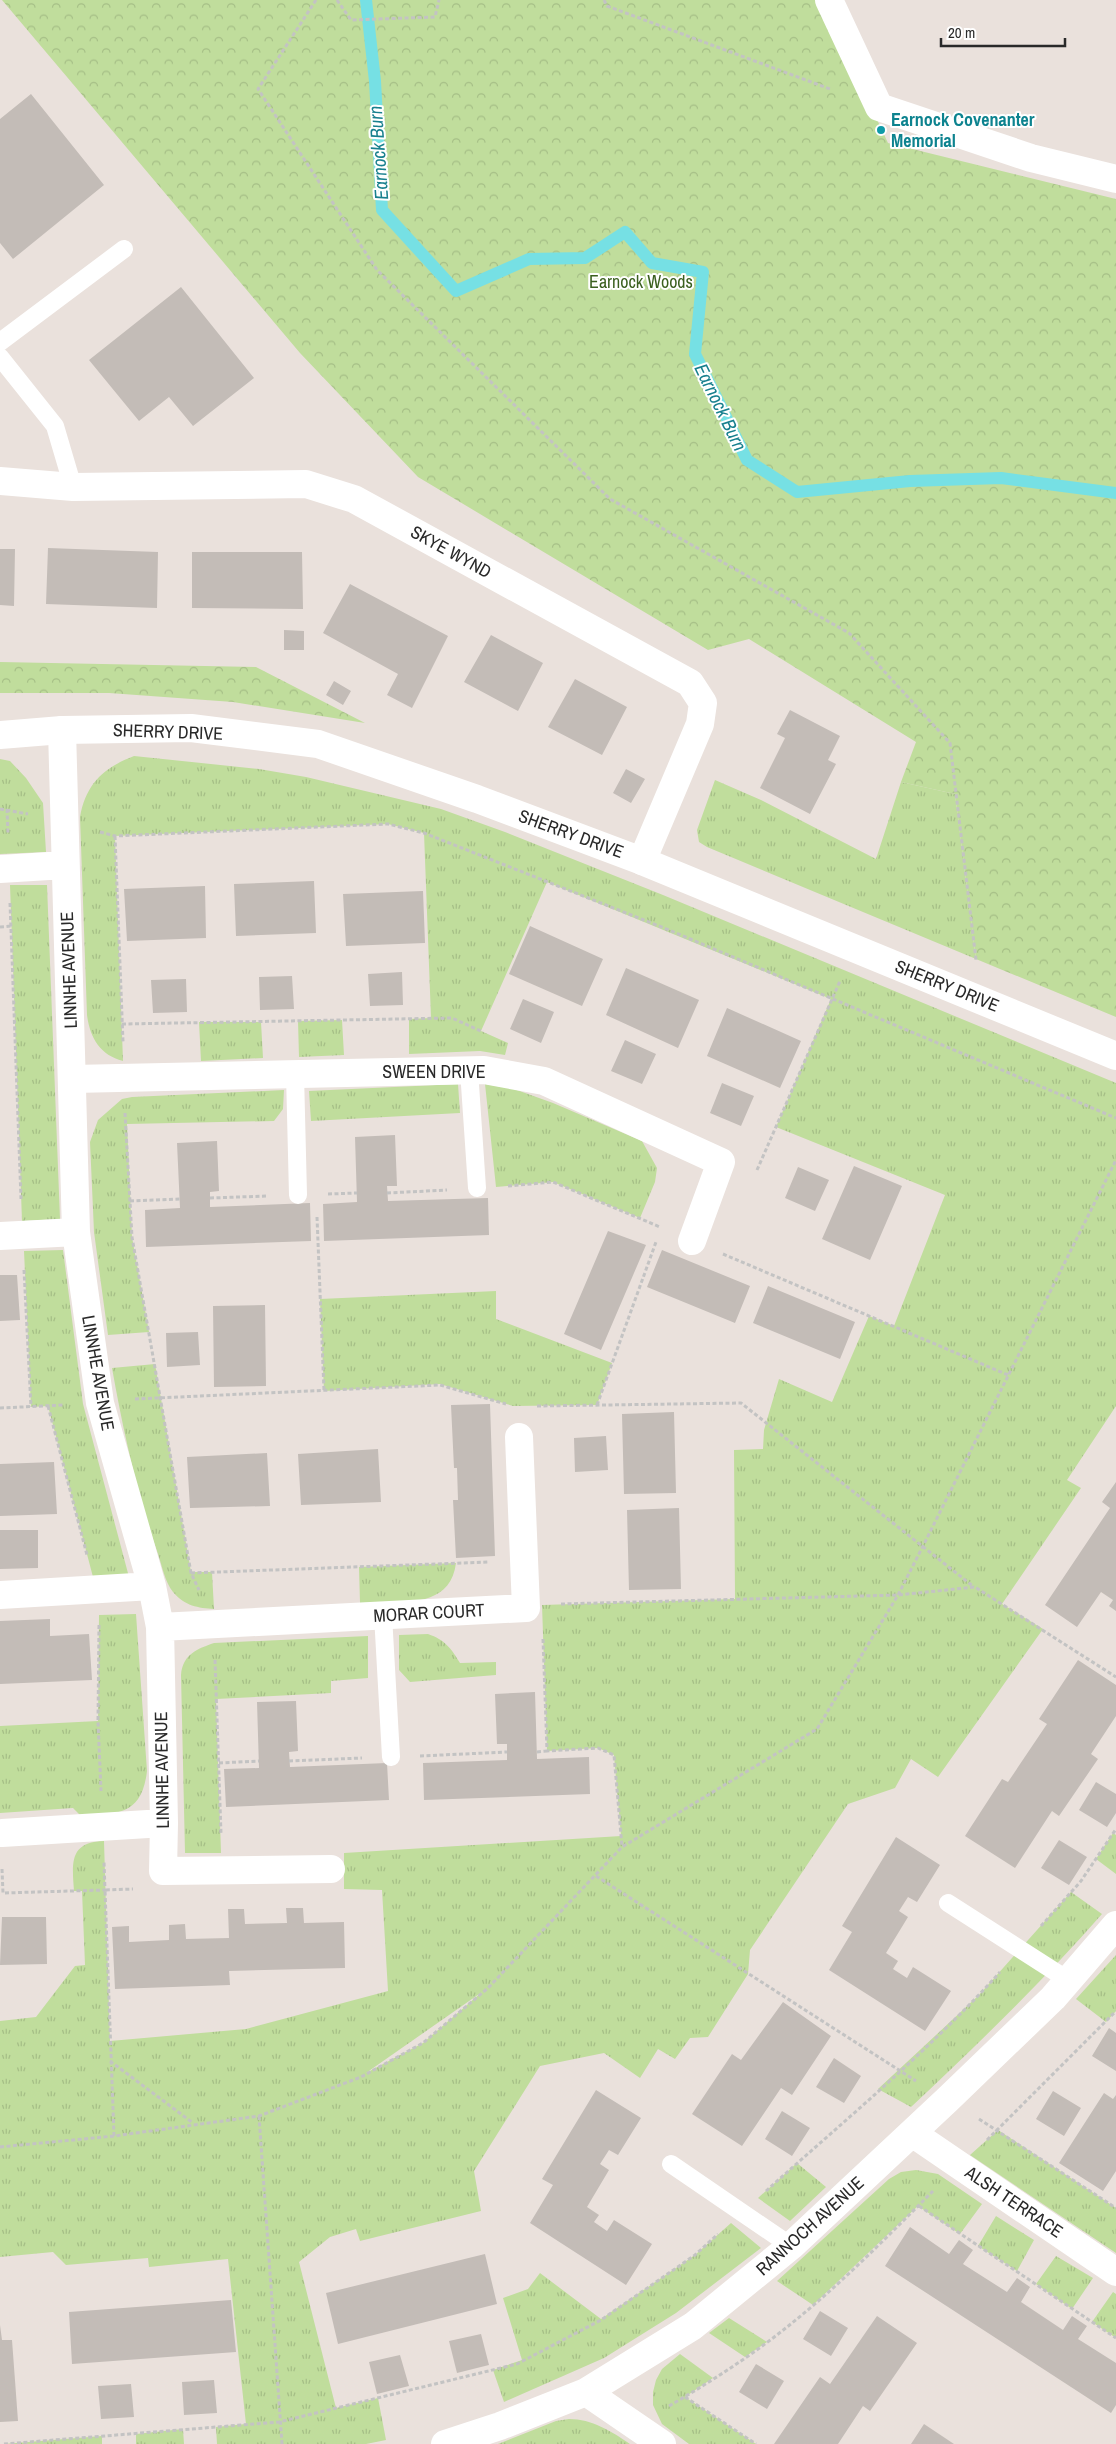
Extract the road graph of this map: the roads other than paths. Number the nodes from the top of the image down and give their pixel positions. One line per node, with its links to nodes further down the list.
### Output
1 (829, 0): 2 (street)
2 (1116, 179)
3 (124, 248): 4 (lane)
4 (0, 342)
5 (0, 357): 7 (lane)
6 (0, 481): 7 (street, SKYE WYND)
7 (73, 487): 10 (street, SKYE WYND)
8 (62, 730): 9 (street, SHERRY DRIVE); 10 (street, SHERRY DRIVE); 11 (street, LINNHE AVENUE)
9 (0, 735)
10 (642, 861): 13 (street, SHERRY DRIVE)
11 (65, 865): 12 (street); 16 (street, LINNHE AVENUE)
12 (5, 869)
13 (1116, 1056)
14 (469, 1070): 15 (street, SWEEN DRIVE); 17 (lane); 21 (street, SWEEN DRIVE)
15 (295, 1074): 16 (street, SWEEN DRIVE); 18 (lane)
16 (73, 1079): 19 (street, LINNHE AVENUE)
17 (477, 1188)
18 (298, 1195)
19 (76, 1232): 20 (street); 23 (street, LINNHE AVENUE)
20 (12, 1236)
21 (692, 1241)
22 (519, 1437): 25 (street, MORAR COURT)
23 (152, 1586): 24 (street); 26 (street, LINNHE AVENUE)
24 (0, 1595)
25 (383, 1615): 26 (street, MORAR COURT); 27 (lane)
26 (160, 1627): 28 (street, LINNHE AVENUE)
27 (390, 1757)
28 (164, 1823): 29 (street); 30 (street, LINNHE AVENUE)
29 (2, 1833)
30 (332, 1869)
31 (948, 1903): 33 (lane)
32 (1116, 1926): 33 (street, RANNOCH AVENUE)
33 (1068, 1980): 34 (street, RANNOCH AVENUE)
34 (912, 2133): 36 (street, RANNOCH AVENUE); 37 (street, ALSH TERRACE)
35 (671, 2164): 36 (lane)
36 (791, 2246): 38 (street, RANNOCH AVENUE)
37 (1116, 2272)
38 (586, 2392): 39 (street, RANNOCH AVENUE); 40 (street)
39 (445, 2444)
40 (662, 2444)

